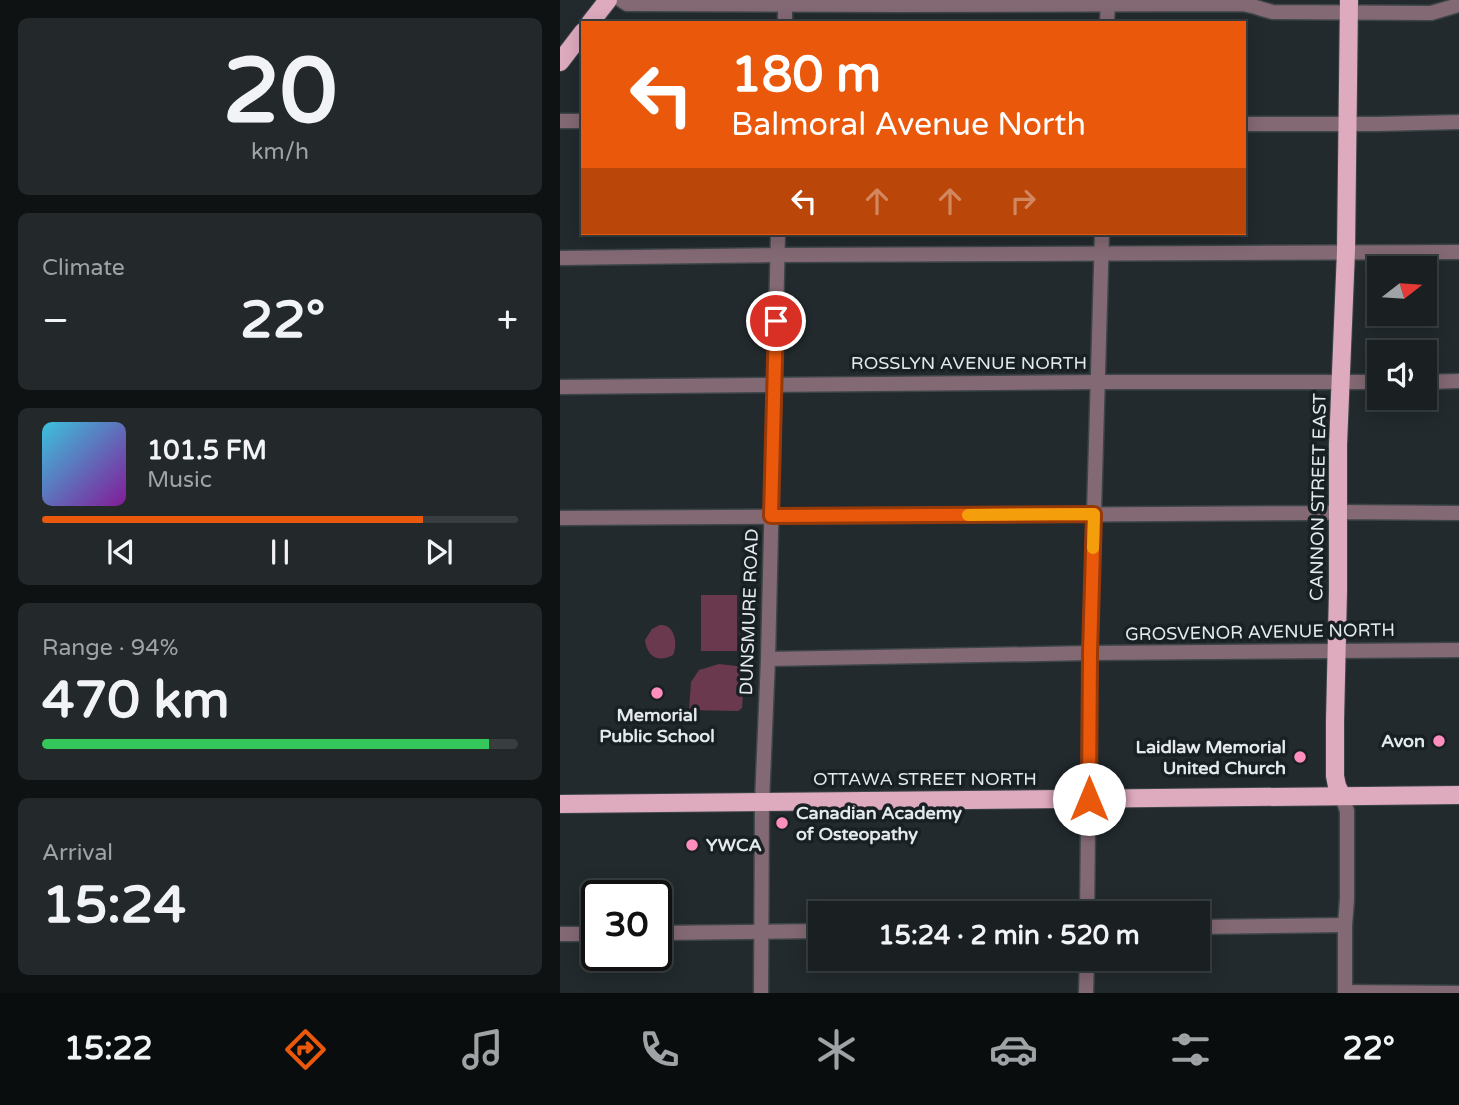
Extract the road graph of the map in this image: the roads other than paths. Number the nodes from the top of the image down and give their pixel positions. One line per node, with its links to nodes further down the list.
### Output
1 (608, 0): 7 (main road)
2 (621, 0): 3 (street)
3 (785, 2): 4 (street); 8 (street)
4 (1108, 2): 5 (street); 9 (street)
5 (1349, 6): 6 (street); 16 (main road, CANNON STREET EAST)
6 (1455, 6)
7 (592, 21)
8 (785, 21)
9 (1107, 21)
10 (581, 35): 11 (main road)
11 (560, 62)
12 (560, 121): 13 (street)
13 (581, 121)
14 (1459, 122): 16 (street)
15 (1246, 124): 16 (street)
16 (1348, 124): 19 (main road, CANNON STREET EAST)
17 (778, 235): 22 (street, DUNSMURE ROAD)
18 (1102, 235): 21 (street)
19 (1346, 251): 20 (street); 21 (street); 25 (main road, CANNON STREET EAST)
20 (1459, 251)
21 (1102, 253): 22 (street); 24 (street)
22 (777, 255): 23 (street); 29 (street, DUNSMURE ROAD)
23 (560, 258)
24 (1098, 382): 25 (street, ROSSLYN AVENUE NORTH); 29 (street, ROSSLYN AVENUE NORTH); 33 (street)
25 (1340, 382): 26 (street, ROSSLYN AVENUE NORTH); 31 (main road, CANNON STREET EAST)
26 (1367, 382)
27 (1437, 382): 28 (street)
28 (1459, 382)
29 (774, 384): 30 (street, ROSSLYN AVENUE NORTH); 34 (street, DUNSMURE ROAD)
30 (560, 387)
31 (1338, 512): 32 (street); 33 (street); 36 (main road, CANNON STREET EAST)
32 (1459, 513)
33 (1094, 514): 34 (street); 38 (street)
34 (771, 516): 35 (street); 39 (street, DUNSMURE ROAD)
35 (560, 518)
36 (1336, 650): 37 (street, GROSVENOR AVENUE NORTH); 38 (street, GROSVENOR AVENUE NORTH); 41 (main road, CANNON STREET EAST)
37 (1459, 650)
38 (1090, 653): 39 (street, GROSVENOR AVENUE NORTH); 42 (street)
39 (768, 659): 43 (street, DUNSMURE ROAD)
40 (1459, 795): 41 (main road, OTTAWA STREET NORTH)
41 (1342, 796): 42 (main road, OTTAWA STREET NORTH); 46 (street, CANNON STREET EAST)
42 (1089, 799): 43 (main road, OTTAWA STREET NORTH); 45 (street)
43 (762, 802): 44 (main road, OTTAWA STREET NORTH); 48 (street, DUNSMURE ROAD)
44 (560, 804)
45 (1087, 901)
46 (1345, 925): 47 (street); 56 (street, CANNON STREET EAST)
47 (1210, 927)
48 (762, 931): 49 (street); 50 (street); 54 (street, DUNSMURE ROAD)
49 (808, 931)
50 (672, 933)
51 (560, 934): 52 (street)
52 (581, 934)
53 (1087, 971): 55 (street)
54 (761, 993)
55 (1086, 993)
56 (1345, 993): 57 (street)
57 (1459, 993)

